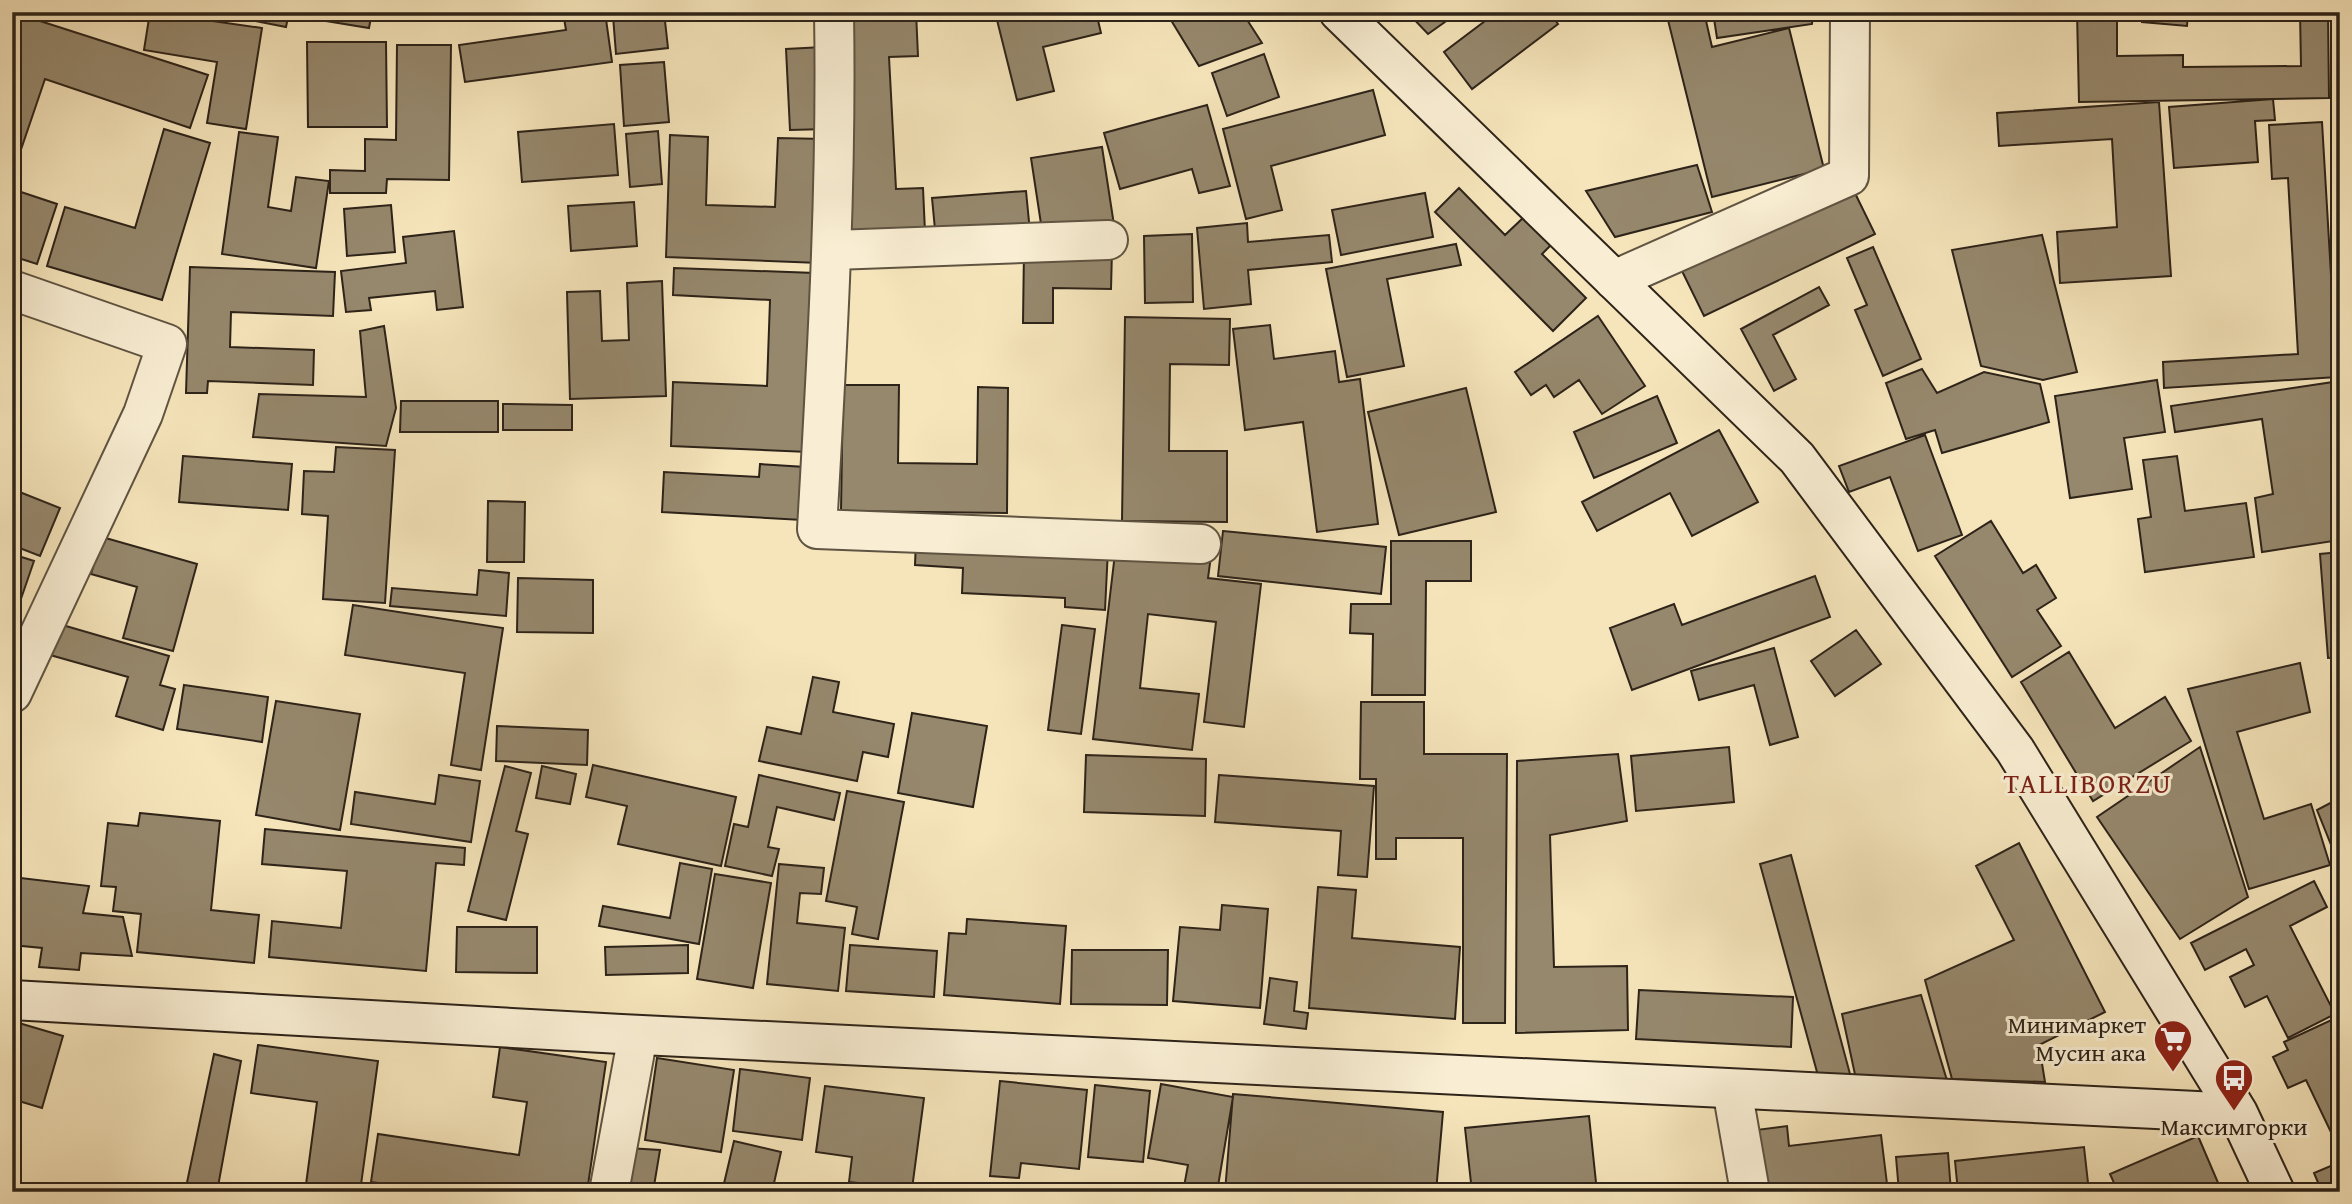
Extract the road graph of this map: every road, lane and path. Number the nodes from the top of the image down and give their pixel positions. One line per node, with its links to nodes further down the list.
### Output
1 (834, 12): 5 (street)
2 (1339, 12): 6 (street)
3 (1850, 12): 6 (street)
4 (1108, 240): 5 (street)
5 (834, 250): 8 (street)
6 (1614, 281): 13 (street)
7 (12, 290): 9 (street)
8 (1200, 544)
9 (14, 683)
10 (12, 1000): 11 (street)
11 (638, 1035): 12 (street); 14 (street)
12 (1732, 1089): 13 (street); 15 (street)
13 (2238, 1113): 16 (street)
14 (609, 1192)
15 (1750, 1192)
16 (2275, 1192)

